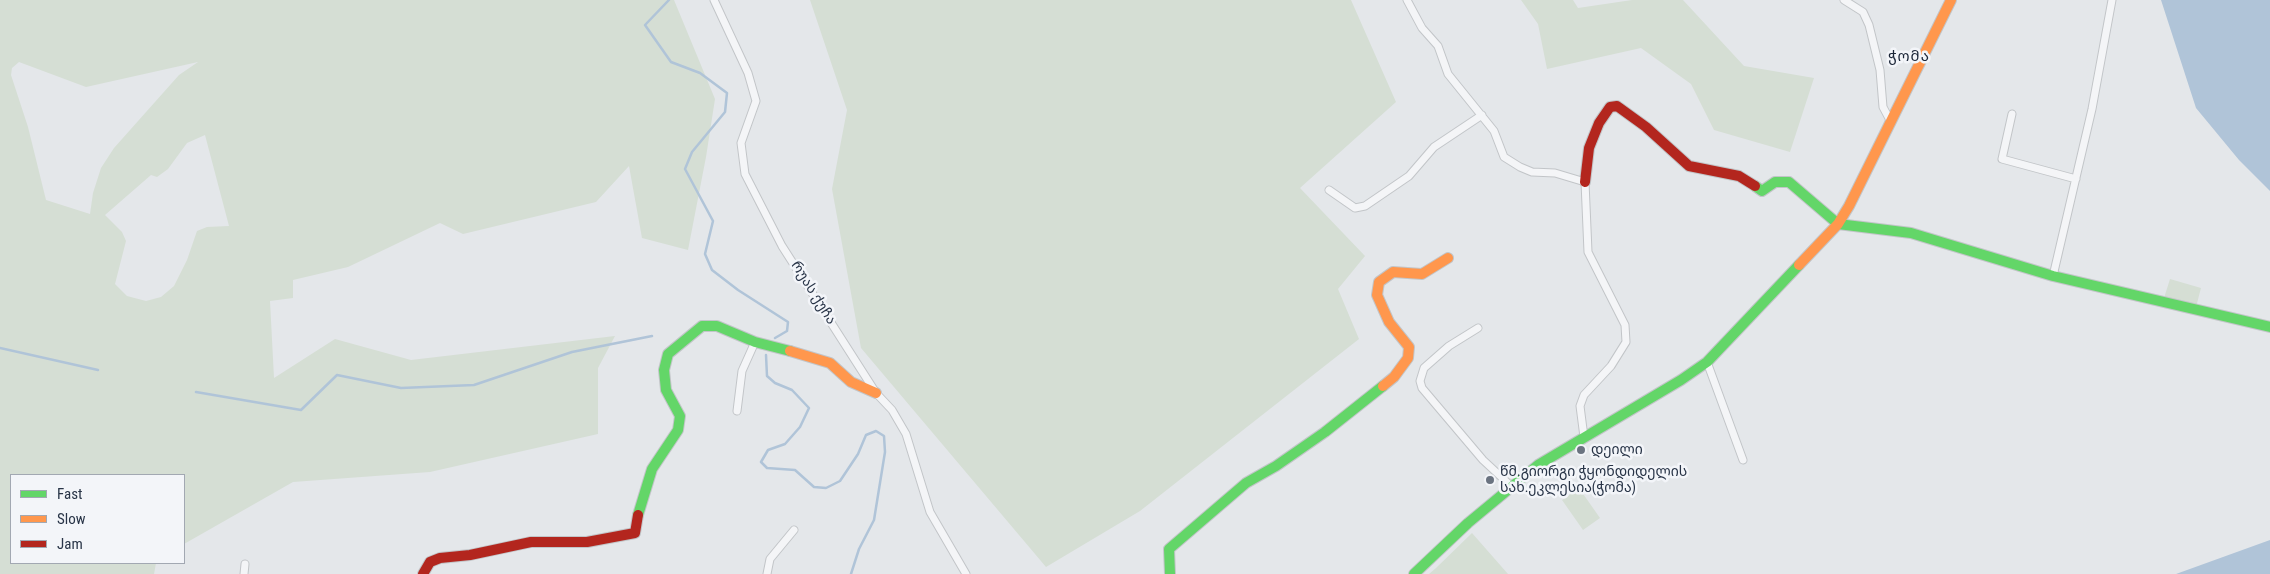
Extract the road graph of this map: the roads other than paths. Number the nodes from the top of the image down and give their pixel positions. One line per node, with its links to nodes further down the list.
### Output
1 (714, 0): 19 (street, რუას ქუჩა)
2 (1407, 0): 7 (street)
3 (1844, 0): 8 (street)
4 (1951, 0): 8 (street)
5 (2112, 0): 9 (street)
6 (2012, 114): 9 (street)
7 (1482, 115): 10 (street); 11 (street)
8 (1891, 122): 12 (street)
9 (2076, 179): 14 (street)
10 (1586, 182): 12 (street); 21 (street)
11 (1330, 190)
12 (1838, 224): 14 (street); 18 (street)
13 (1448, 258): 30 (street)
14 (2053, 276): 16 (street)
15 (1478, 328): 23 (street)
16 (2270, 328)
17 (755, 342): 19 (street); 20 (street); 27 (street)
18 (1707, 362): 21 (street); 22 (street)
19 (876, 393): 29 (street, რუას ქუჩა)
20 (737, 411)
21 (1584, 437): 23 (street)
22 (1742, 460)
23 (1511, 486): 31 (street)
24 (794, 530): 28 (street)
25 (244, 564): 26 (street)
26 (244, 574)
27 (423, 574)
28 (767, 574)
29 (966, 574)
30 (1170, 574)
31 (1414, 574)

